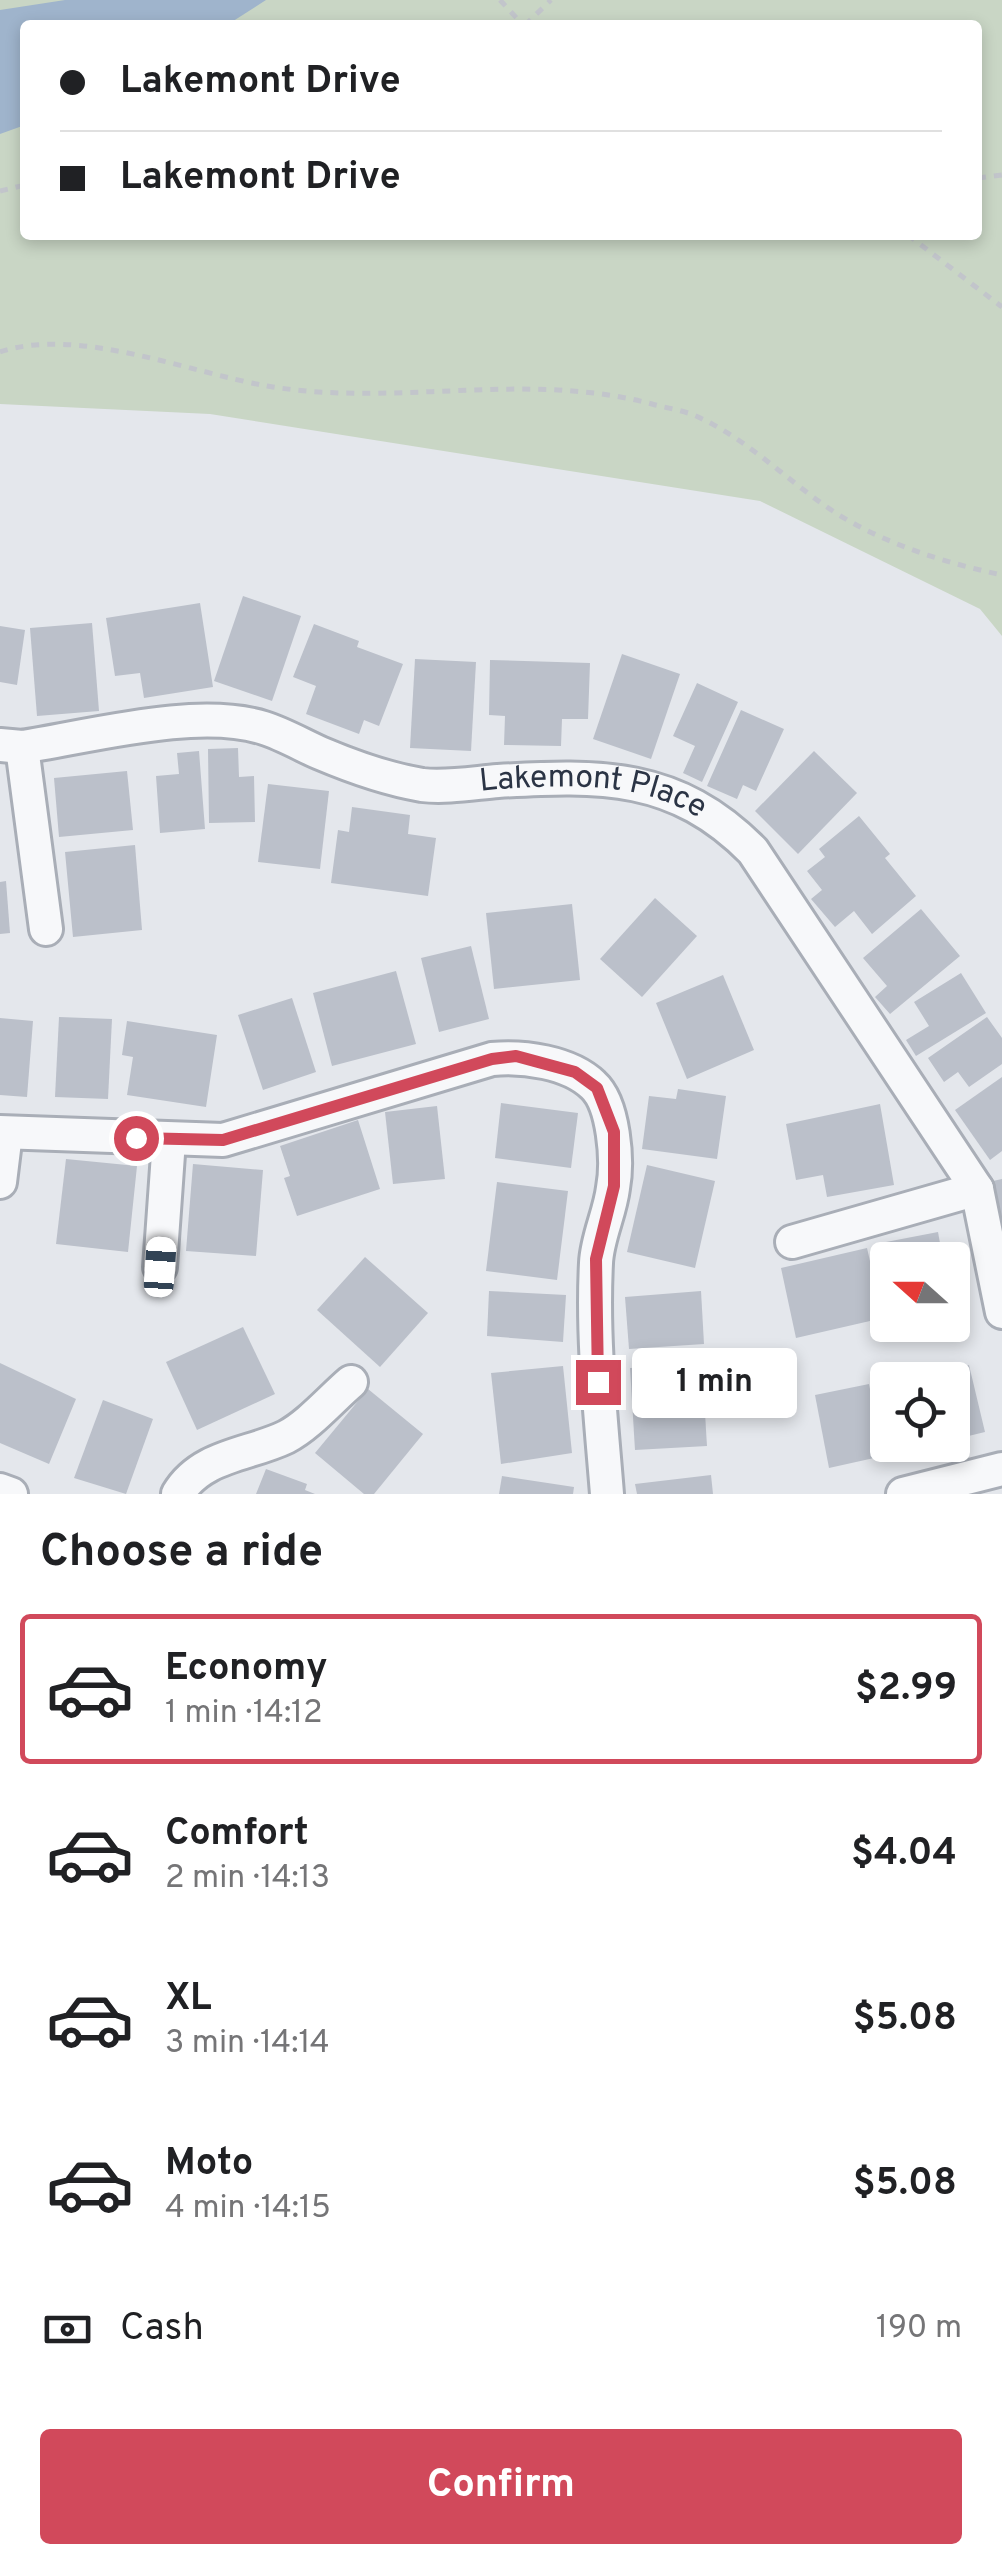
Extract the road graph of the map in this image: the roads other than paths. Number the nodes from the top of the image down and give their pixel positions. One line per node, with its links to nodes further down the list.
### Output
1 (11, 746): 2 (street, Lakemont Place); 6 (street, Lakemont Place)
2 (46, 929)
3 (3, 1132): 4 (street); 5 (street)
4 (169, 1140): 8 (street); 15 (street)
5 (0, 1182)
6 (977, 1189): 7 (street); 9 (street, Lakemont Place)
7 (792, 1242)
8 (160, 1267)
9 (1002, 1312)
10 (351, 1382): 14 (street)
11 (1002, 1469): 16 (street)
12 (0, 1490): 13 (street)
13 (11, 1494)
14 (178, 1494)
15 (606, 1494)
16 (902, 1494)

